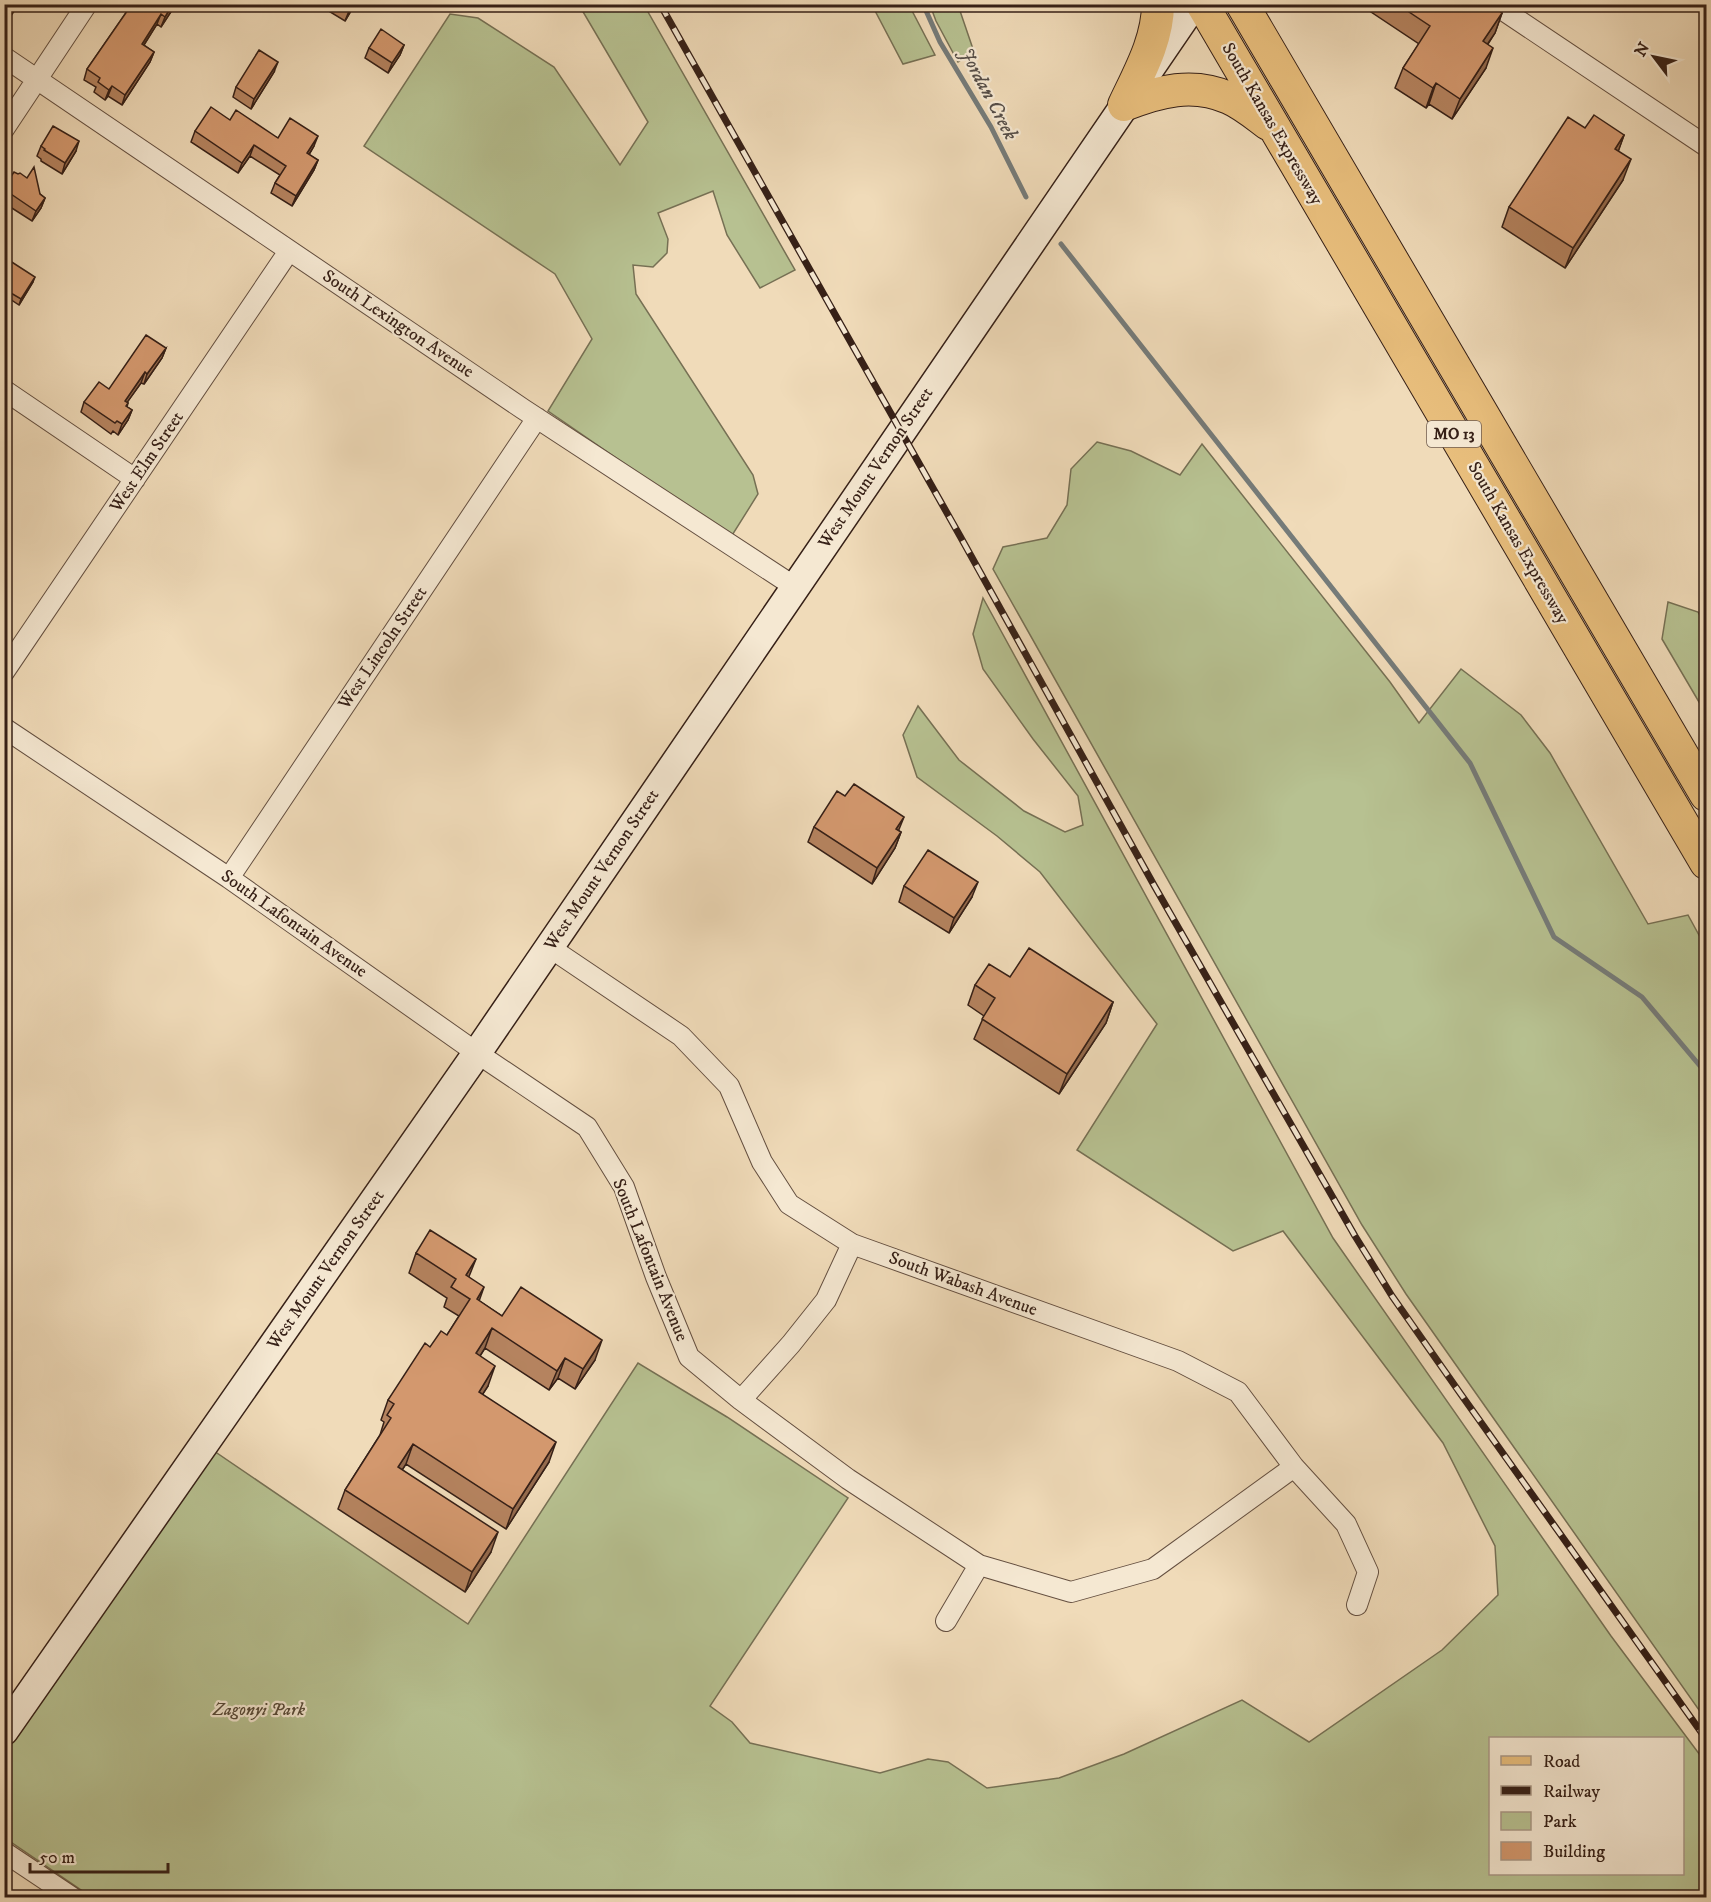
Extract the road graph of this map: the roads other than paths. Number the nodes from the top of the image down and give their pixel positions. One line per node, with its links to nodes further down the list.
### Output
1 (87, 4): 9 (street)
2 (1158, 4): 11 (main road)
3 (1194, 4): 11 (street, West Mount Vernon Street)
4 (1202, 4): 12 (main road, South Kansas Expressway / MO 13)
5 (1242, 4): 10 (main road, South Kansas Expressway / MO 13)
6 (1262, 4): 10 (main road)
7 (1494, 4): 14 (street)
8 (4, 57): 9 (street, South Lexington Avenue)
9 (38, 79): 13 (street); 15 (street, South Lexington Avenue)
10 (1290, 86): 22 (main road, South Kansas Expressway / MO 13)
11 (1124, 105): 12 (main road); 19 (street, West Mount Vernon Street)
12 (1274, 128): 23 (main road, South Kansas Expressway / MO 13)
13 (4, 129)
14 (1707, 146)
15 (289, 251): 17 (street, South Lexington Avenue); 18 (street, West Elm Street)
16 (4, 390): 18 (street)
17 (537, 418): 19 (street, South Lexington Avenue); 24 (street, West Lincoln Street)
18 (135, 479): 20 (street, West Elm Street)
19 (795, 587): 25 (street, West Mount Vernon Street)
20 (4, 672)
21 (4, 728): 24 (street, South Lafontain Avenue)
22 (1707, 795)
23 (1707, 863)
24 (229, 878): 26 (street, South Lafontain Avenue)
25 (549, 947): 26 (street, West Mount Vernon Street); 27 (street, South Wabash Avenue)
26 (477, 1053): 28 (street, South Lafontain Avenue); 33 (street, West Mount Vernon Street)
27 (852, 1244): 28 (street); 29 (street, South Wabash Avenue)
28 (741, 1400): 30 (street, South Lafontain Avenue)
29 (1294, 1467): 30 (street, South Lafontain Avenue); 31 (street, South Wabash Avenue)
30 (979, 1565): 32 (street)
31 (1357, 1605)
32 (946, 1621)
33 (5, 1730)
34 (4, 1852): 35 (street)
35 (73, 1898)

